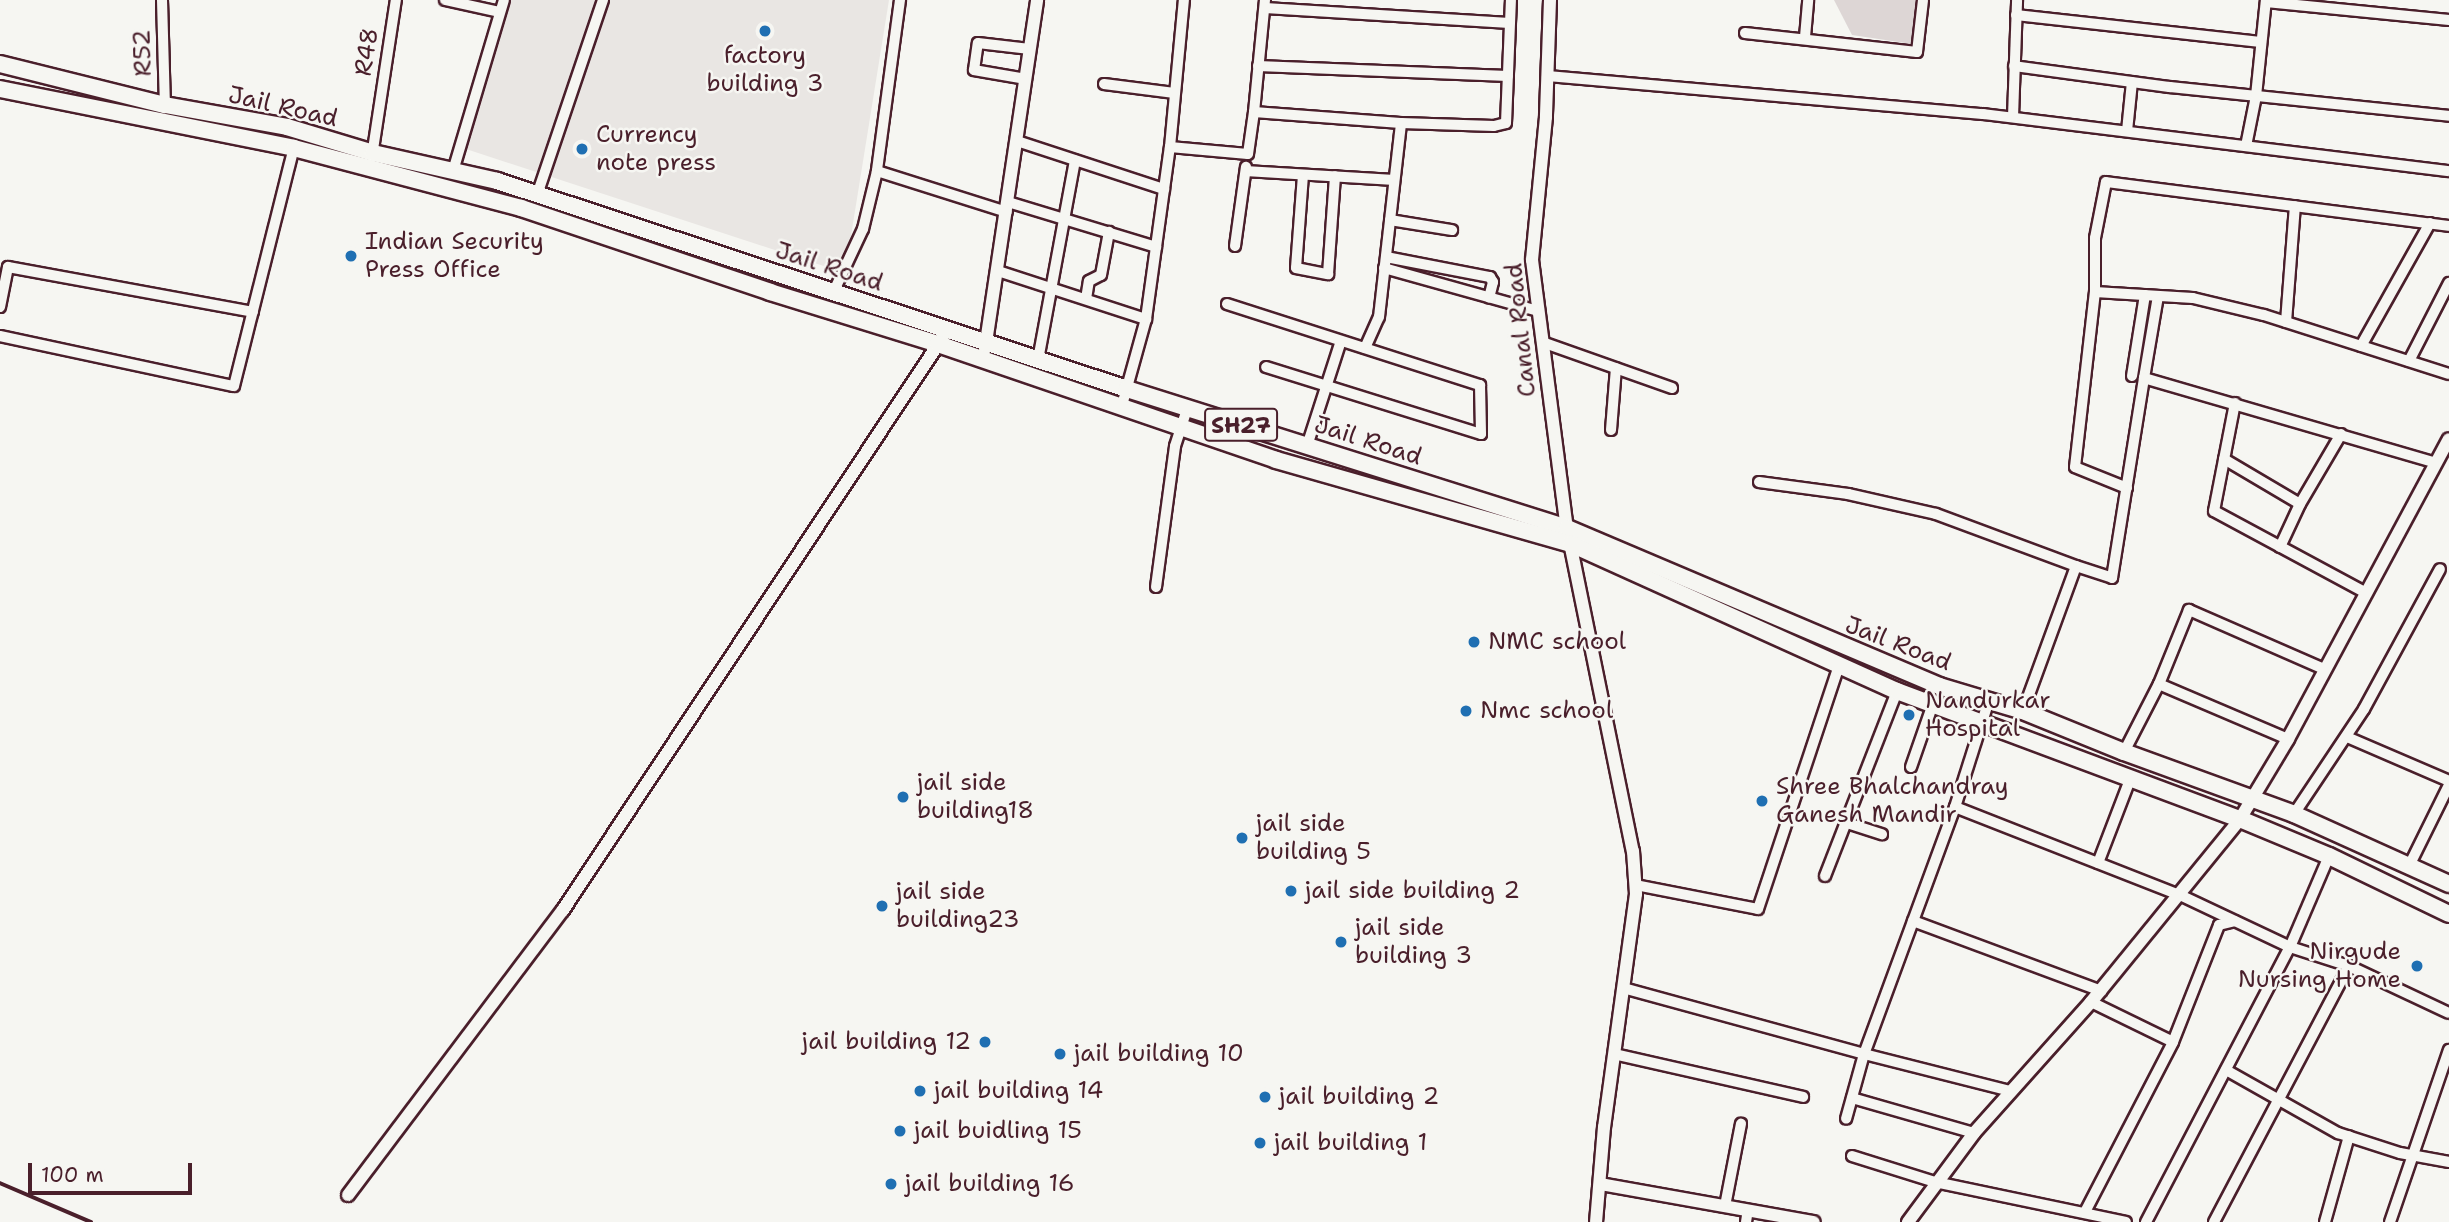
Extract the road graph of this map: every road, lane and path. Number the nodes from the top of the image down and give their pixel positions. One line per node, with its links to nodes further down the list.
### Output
1 (162, 0): 38 (street, R52)
2 (396, 0): 50 (street, R48)
3 (445, 0): 17 (street)
4 (504, 0): 17 (street)
5 (603, 0): 59 (street)
6 (900, 0): 52 (street)
7 (1037, 0): 24 (street)
8 (1184, 0): 35 (street)
9 (1511, 0): 20 (street)
10 (1550, 0): 29 (street, Canal Road)
11 (1808, 0): 22 (street)
12 (1923, 0): 22 (street)
13 (2017, 0): 18 (street)
14 (2266, 1): 15 (street); 23 (street)
15 (2307, 3): 19 (street)
16 (1265, 4): 20 (street); 26 (street)
17 (499, 12): 51 (street)
18 (2016, 15): 23 (street); 27 (street)
19 (2449, 20)
20 (1510, 23): 28 (street)
21 (1745, 33): 22 (street)
22 (1805, 37)
23 (2261, 42): 36 (street)
24 (1030, 49): 31 (street); 31 (street)
25 (0, 64): 30 (main road, Jail Road / SH27)
26 (1258, 66): 28 (street); 39 (street)
27 (2014, 66): 32 (street); 41 (street)
28 (1508, 76): 42 (street)
29 (1547, 76): 41 (street); 84 (street, Canal Road)
30 (53, 79): 37 (main road); 38 (main road, Jail Road / SH27)
31 (1026, 79): 44 (street)
32 (2133, 82): 36 (street); 43 (street)
33 (1104, 84): 35 (street)
34 (0, 89): 37 (main road)
35 (1174, 93): 46 (street)
36 (2256, 96): 40 (street); 45 (street)
37 (47, 100): 47 (main road)
38 (165, 105): 50 (main road, Jail Road / SH27)
39 (1254, 112): 42 (street); 48 (street)
40 (2449, 116)
41 (2013, 117): 43 (street)
42 (1401, 123): 57 (street)
43 (2127, 131): 45 (street)
44 (1017, 141): 49 (street); 61 (street)
45 (2246, 146): 54 (street)
46 (1170, 147): 48 (street); 58 (street)
47 (294, 148): 50 (main road); 85 (street)
48 (1248, 154): 53 (street)
49 (1074, 160): 58 (street); 62 (street)
50 (370, 161): 51 (main road, Jail Road / SH27); 73 (main road)
51 (453, 171): 59 (main road, Jail Road / SH27)
52 (877, 171): 61 (street); 77 (street)
53 (1246, 171): 55 (street); 68 (street)
54 (2449, 171)
55 (1304, 174): 56 (street); 56 (street)
56 (1335, 176): 57 (street)
57 (1394, 180): 63 (street)
58 (1164, 189): 69 (street)
59 (537, 195): 70 (main road, Jail Road / SH27)
60 (2295, 206): 64 (street); 76 (street); 87 (street)
61 (1008, 207): 62 (street); 72 (street)
62 (1064, 218): 67 (street); 75 (street)
63 (1390, 220): 66 (street); 71 (street)
64 (2430, 223): 65 (street); 92 (street)
65 (2449, 226)
66 (1452, 230)
67 (1109, 232): 69 (street); 81 (street)
68 (1235, 246)
69 (1156, 247): 86 (street)
70 (733, 260): 73 (main road); 77 (main road, Jail Road / SH27)
71 (1385, 263): 80 (street); 80 (street); 93 (street)
72 (998, 271): 75 (street); 94 (street)
73 (725, 277): 89 (main road)
74 (2449, 283): 96 (street)
75 (1051, 288): 81 (street); 95 (street)
76 (2095, 292): 78 (street); 115 (street)
77 (833, 293): 89 (main road, Jail Road / SH27)
78 (2145, 295): 79 (street); 100 (street)
79 (2158, 296): 87 (street); 100 (street)
80 (1489, 298): 84 (street)
81 (1086, 299): 86 (street)
82 (1227, 304): 90 (street)
83 (0, 307): 85 (street)
84 (1538, 311): 91 (street, Canal Road)
85 (253, 312): 88 (street)
86 (1146, 318): 103 (street)
87 (2286, 322): 92 (street)
88 (0, 336)
89 (943, 337): 94 (main road, Jail Road / SH27); 177 (street)
90 (1341, 341): 93 (street); 101 (street)
91 (1542, 342): 98 (street); 117 (street, Canal Road)
92 (2361, 346): 96 (street)
93 (1365, 348): 101 (street)
94 (984, 352): 95 (main road, Jail Road / SH27); 106 (main road)
95 (1038, 360): 103 (main road, Jail Road / SH27)
96 (2409, 361): 99 (street)
97 (1265, 367): 101 (street)
98 (1616, 368): 102 (street); 108 (street)
99 (2449, 374)
100 (2138, 377): 104 (street); 115 (street)
101 (1326, 385): 111 (street)
102 (1672, 388)
103 (1127, 390): 105 (main road, Jail Road / SH27); 106 (street)
104 (2235, 403): 109 (street); 112 (street)
105 (1187, 408): 107 (street); 111 (main road, Jail Road / SH27)
106 (1121, 409): 107 (main road)
107 (1181, 429): 117 (main road); 121 (street)
108 (1611, 430)
109 (2341, 434): 113 (street); 116 (street)
110 (2449, 439): 113 (street)
111 (1307, 446): 117 (main road, Jail Road / SH27)
112 (2224, 459): 116 (street); 118 (street)
113 (2436, 463): 122 (street)
114 (1759, 482): 119 (street)
115 (2127, 488): 119 (street)
116 (2300, 504): 118 (street)
117 (1569, 536): 123 (main road); 127 (main road, Jail Road / SH27); 148 (street, Canal Road)
118 (2280, 547): 122 (street)
119 (2076, 566): 129 (street)
120 (2440, 569): 131 (street)
121 (1156, 587)
122 (2366, 593): 124 (street)
123 (1839, 665): 126 (main road); 148 (street)
124 (2324, 669): 125 (street); 132 (street)
125 (2159, 684): 132 (street); 133 (street)
126 (1897, 691): 128 (main road); 141 (street)
127 (1989, 700): 129 (main road, Jail Road / SH27); 130 (street)
128 (1933, 704): 130 (main road); 134 (street)
129 (2023, 711): 133 (main road, Jail Road / SH27)
130 (1982, 721): 135 (main road); 138 (street)
131 (2347, 737): 136 (street); 139 (street)
132 (2288, 739): 137 (street)
133 (2124, 752): 137 (main road, Jail Road / SH27)
134 (1911, 767)
135 (2131, 777): 140 (main road); 144 (street)
136 (2449, 783): 145 (street)
137 (2250, 798): 139 (main road, Jail Road / SH27); 140 (street)
138 (1955, 807): 144 (street); 151 (street)
139 (2294, 814): 145 (main road, Jail Road / SH27)
140 (2240, 819): 143 (main road); 149 (street)
141 (1844, 822): 142 (street); 146 (street)
142 (1882, 834)
143 (2329, 856): 150 (main road); 153 (street)
144 (2098, 863): 149 (street)
145 (2409, 866): 147 (main road, Jail Road / SH27)
146 (1825, 876)
147 (2449, 884)
148 (1636, 885): 155 (street, Canal Road)
149 (2180, 895): 152 (street); 156 (street)
150 (2449, 914)
151 (1913, 921): 156 (street); 161 (street)
152 (2235, 921): 153 (street); 159 (street)
153 (2291, 947): 154 (street); 163 (street)
154 (2349, 966): 158 (street); 167 (street)
155 (1623, 988): 161 (street); 162 (street, Canal Road)
156 (2101, 991): 157 (street)
157 (2091, 1002): 159 (street); 164 (street)
158 (2449, 1013)
159 (2173, 1042): 179 (street)
160 (2449, 1050): 172 (street)
161 (1864, 1054): 164 (street); 166 (street)
162 (1614, 1055): 165 (street); 176 (street, Canal Road)
163 (2226, 1070): 167 (street); 185 (street)
164 (2010, 1091): 170 (street)
165 (1803, 1097)
166 (1852, 1098): 168 (street); 170 (street)
167 (2277, 1099): 171 (street); 186 (street)
168 (1846, 1119)
169 (1741, 1124): 178 (street)
170 (1974, 1133): 175 (street)
171 (2349, 1136): 172 (street); 187 (street)
172 (2411, 1155): 174 (street); 188 (street)
173 (1852, 1156): 175 (street)
174 (2449, 1162)
175 (1935, 1182): 179 (street); 183 (street)
176 (1600, 1184): 178 (street); 181 (street, Canal Road)
177 (348, 1195)
178 (1725, 1206): 180 (street)
179 (2085, 1212): 184 (street)
180 (1747, 1216): 182 (street)
181 (1596, 1222)
182 (1814, 1222)
183 (1908, 1222)
184 (2126, 1222)
185 (2146, 1222)
186 (2214, 1222)
187 (2325, 1222)
188 (2390, 1222)

